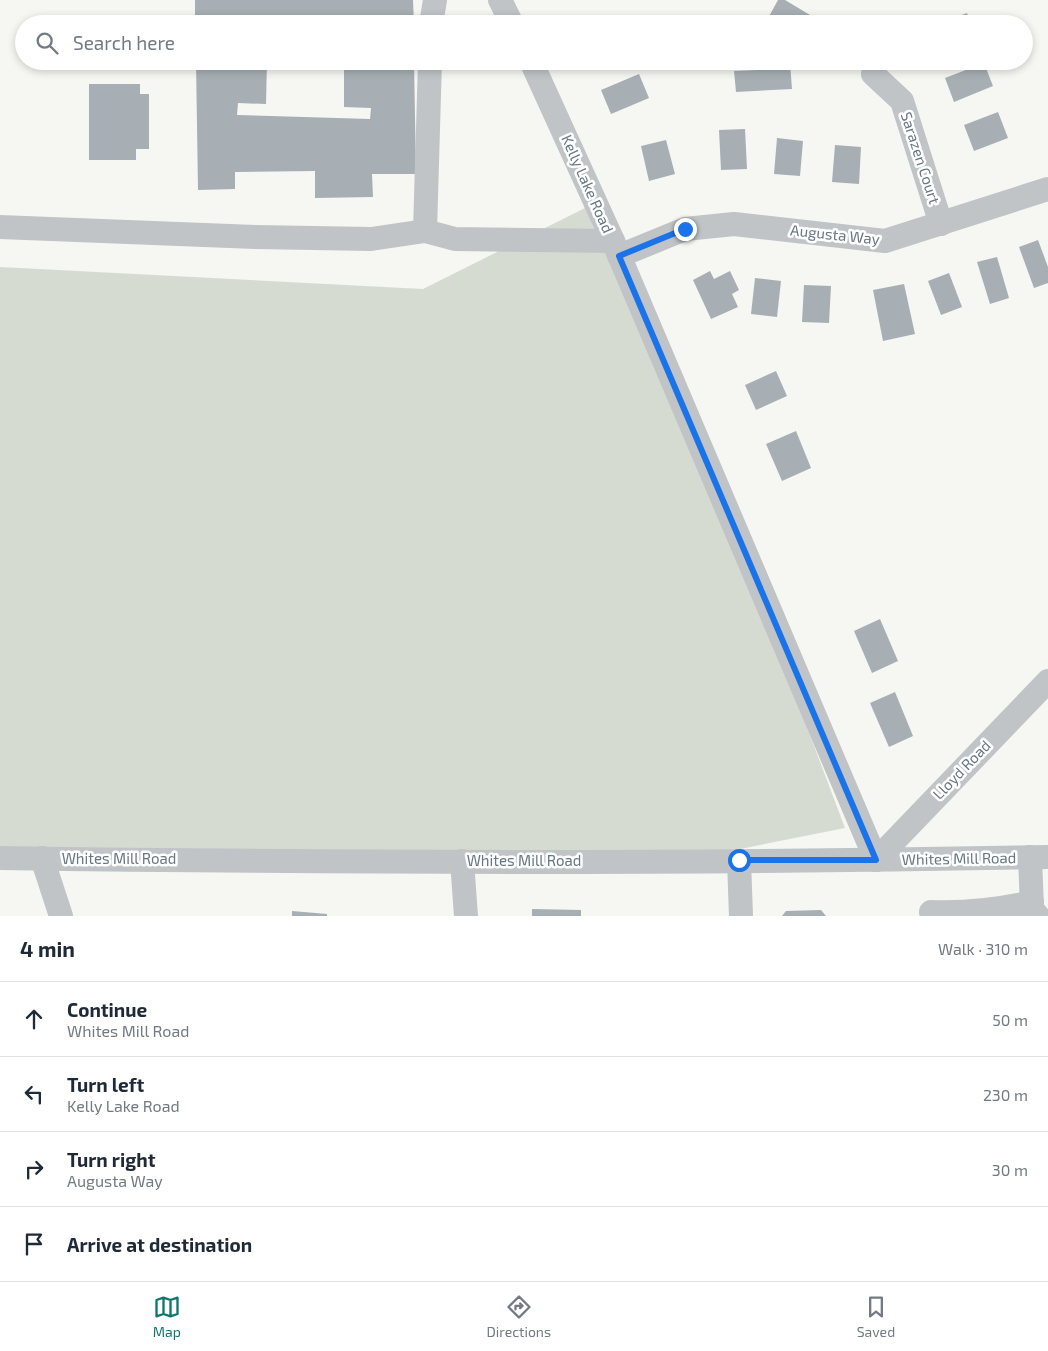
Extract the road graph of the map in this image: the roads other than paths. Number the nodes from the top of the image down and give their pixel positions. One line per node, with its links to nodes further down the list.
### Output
1 (435, 0): 3 (street)
2 (500, 0): 4 (street)
3 (432, 15)
4 (508, 15)
5 (430, 70): 11 (street)
6 (534, 70): 12 (street, Kelly Lake Road)
7 (873, 74): 9 (street, Sarazen Court)
8 (1048, 189): 9 (street, Augusta Way)
9 (941, 224): 12 (street, Augusta Way)
10 (0, 227): 11 (street)
11 (425, 231): 12 (street)
12 (616, 249): 18 (street, Kelly Lake Road)
13 (1048, 681): 18 (street, Lloyd Road)
14 (1039, 857): 18 (street, Whites Mill Road); 20 (street)
15 (0, 858): 16 (street, Whites Mill Road)
16 (42, 858): 19 (street, Whites Mill Road); 22 (street)
17 (739, 860): 18 (street, Whites Mill Road); 19 (street, Whites Mill Road); 24 (street)
18 (876, 860)
19 (462, 861): 23 (street)
20 (1033, 911): 21 (street)
21 (931, 912)
22 (60, 916)
23 (466, 916)
24 (741, 916)

